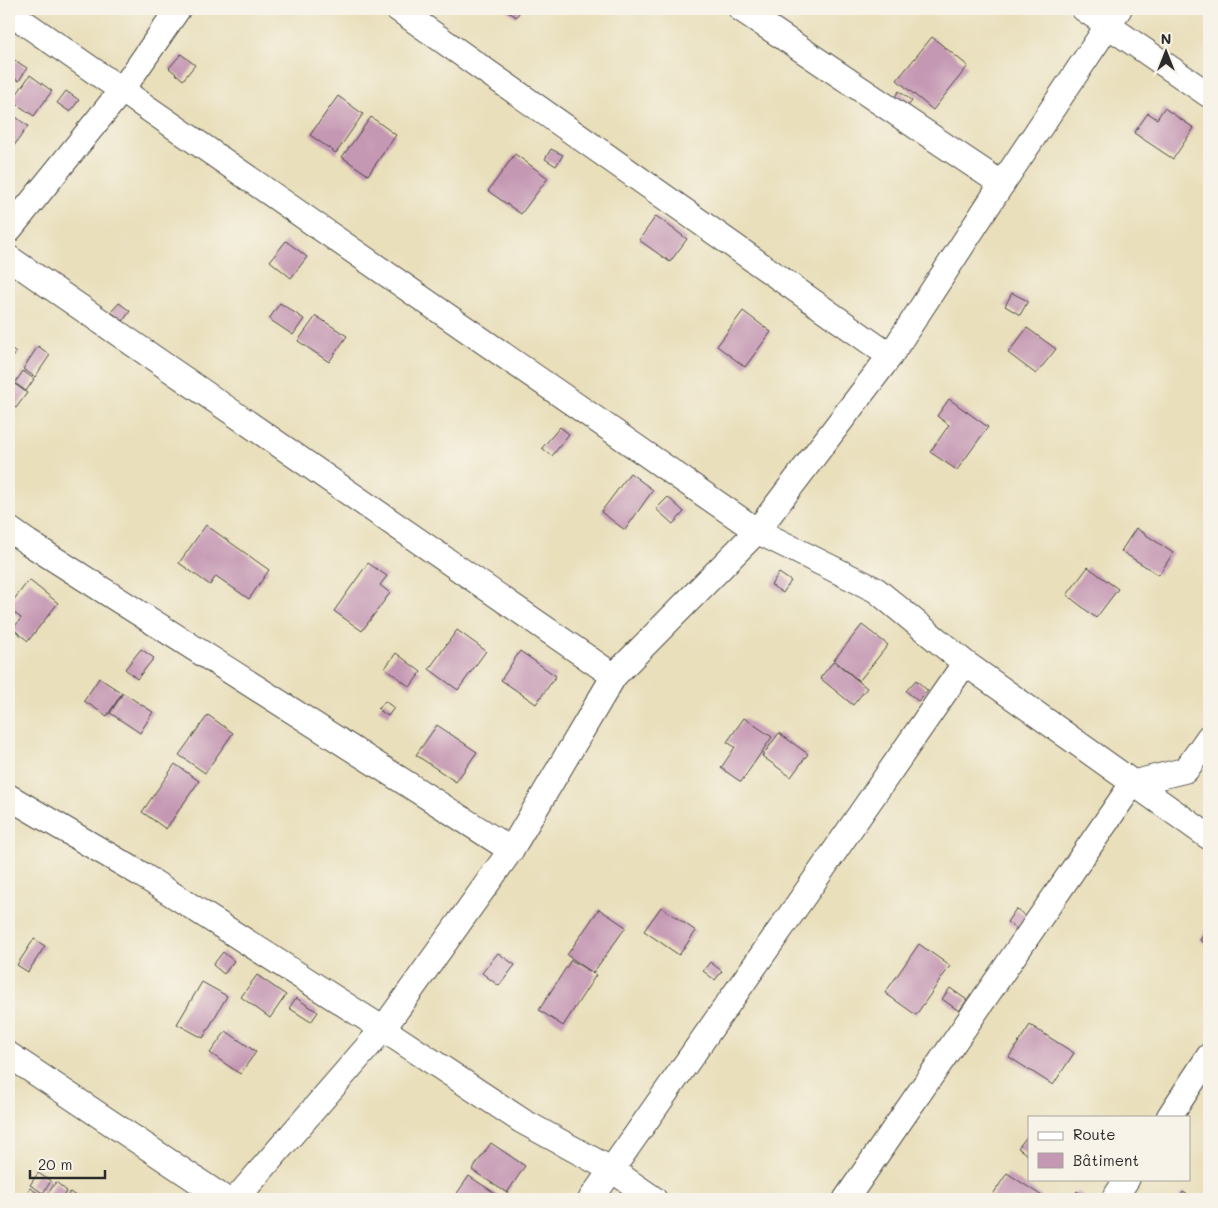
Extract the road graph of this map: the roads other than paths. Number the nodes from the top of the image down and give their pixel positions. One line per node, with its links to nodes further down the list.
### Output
1 (178, 9): 7 (street)
2 (398, 9): 12 (street)
3 (741, 9): 9 (street)
4 (1084, 9): 6 (street)
5 (9, 12): 7 (street)
6 (1114, 17): 8 (street); 9 (street)
7 (122, 90): 10 (street); 14 (street)
8 (1209, 95)
9 (1002, 184): 12 (street)
10 (9, 230)
11 (9, 258): 16 (street)
12 (890, 356): 14 (street)
13 (9, 529): 21 (street)
14 (757, 531): 15 (street); 16 (street)
15 (965, 663): 18 (street); 26 (street)
16 (614, 676): 21 (street)
17 (1209, 737): 18 (street)
18 (1132, 783): 20 (street); 32 (street)
19 (9, 797): 22 (street)
20 (1209, 837)
21 (511, 850): 22 (street)
22 (383, 1029): 26 (street); 29 (street)
23 (9, 1055): 28 (street)
24 (1209, 1056): 25 (street)
25 (1170, 1116)
26 (612, 1170): 30 (street); 31 (street)
27 (1126, 1180): 33 (street)
28 (225, 1199)
29 (236, 1199)
30 (591, 1199)
31 (654, 1199)
32 (846, 1199)
33 (1114, 1199)

